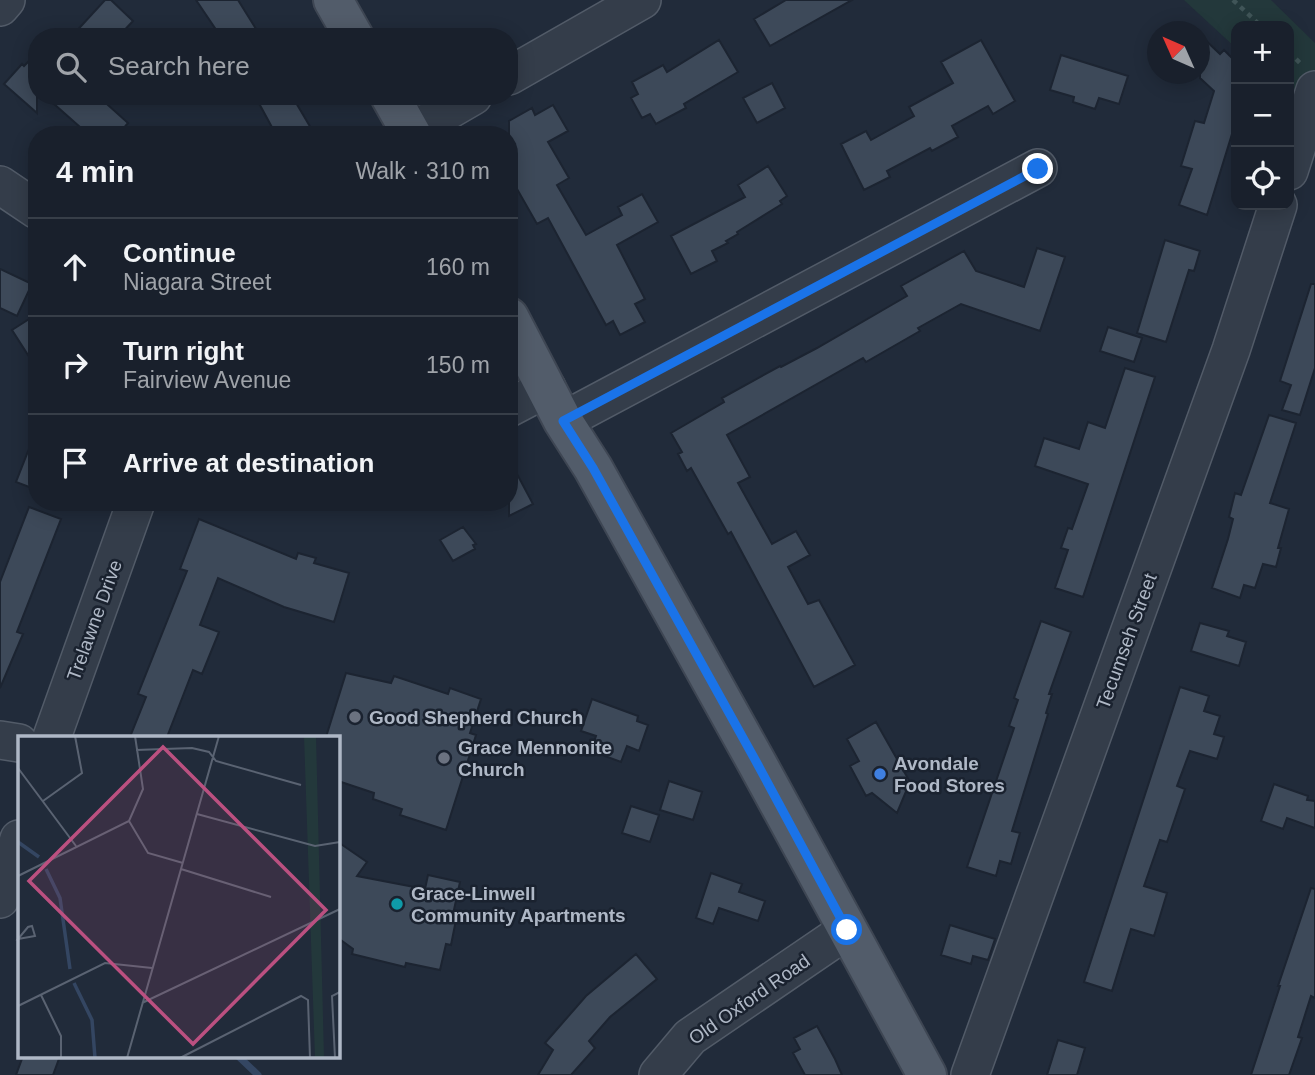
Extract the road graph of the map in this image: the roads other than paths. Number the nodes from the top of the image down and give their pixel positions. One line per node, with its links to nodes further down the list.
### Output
1 (6, 0): 4 (street)
2 (332, 0): 5 (main road)
3 (642, 0): 6 (street)
4 (0, 7)
5 (349, 28)
6 (518, 71)
7 (1308, 77): 12 (street)
8 (395, 105): 10 (main road)
9 (458, 105): 11 (street)
10 (407, 126)
11 (423, 126)
12 (1294, 147)
13 (1038, 169): 18 (street)
14 (0, 185): 15 (street)
15 (28, 205)
16 (1276, 210): 29 (street, Tecumseh Street)
17 (518, 334): 18 (main road)
18 (555, 404): 19 (street); 26 (main road)
19 (518, 407)
20 (133, 511): 21 (street, Trelawne Drive)
21 (52, 736)
22 (0, 740): 23 (street)
23 (18, 743)
24 (18, 842): 25 (street)
25 (0, 899)
26 (847, 930): 27 (street, Old Oxford Road); 28 (main road)
27 (658, 1075)
28 (927, 1075)
29 (970, 1075)

